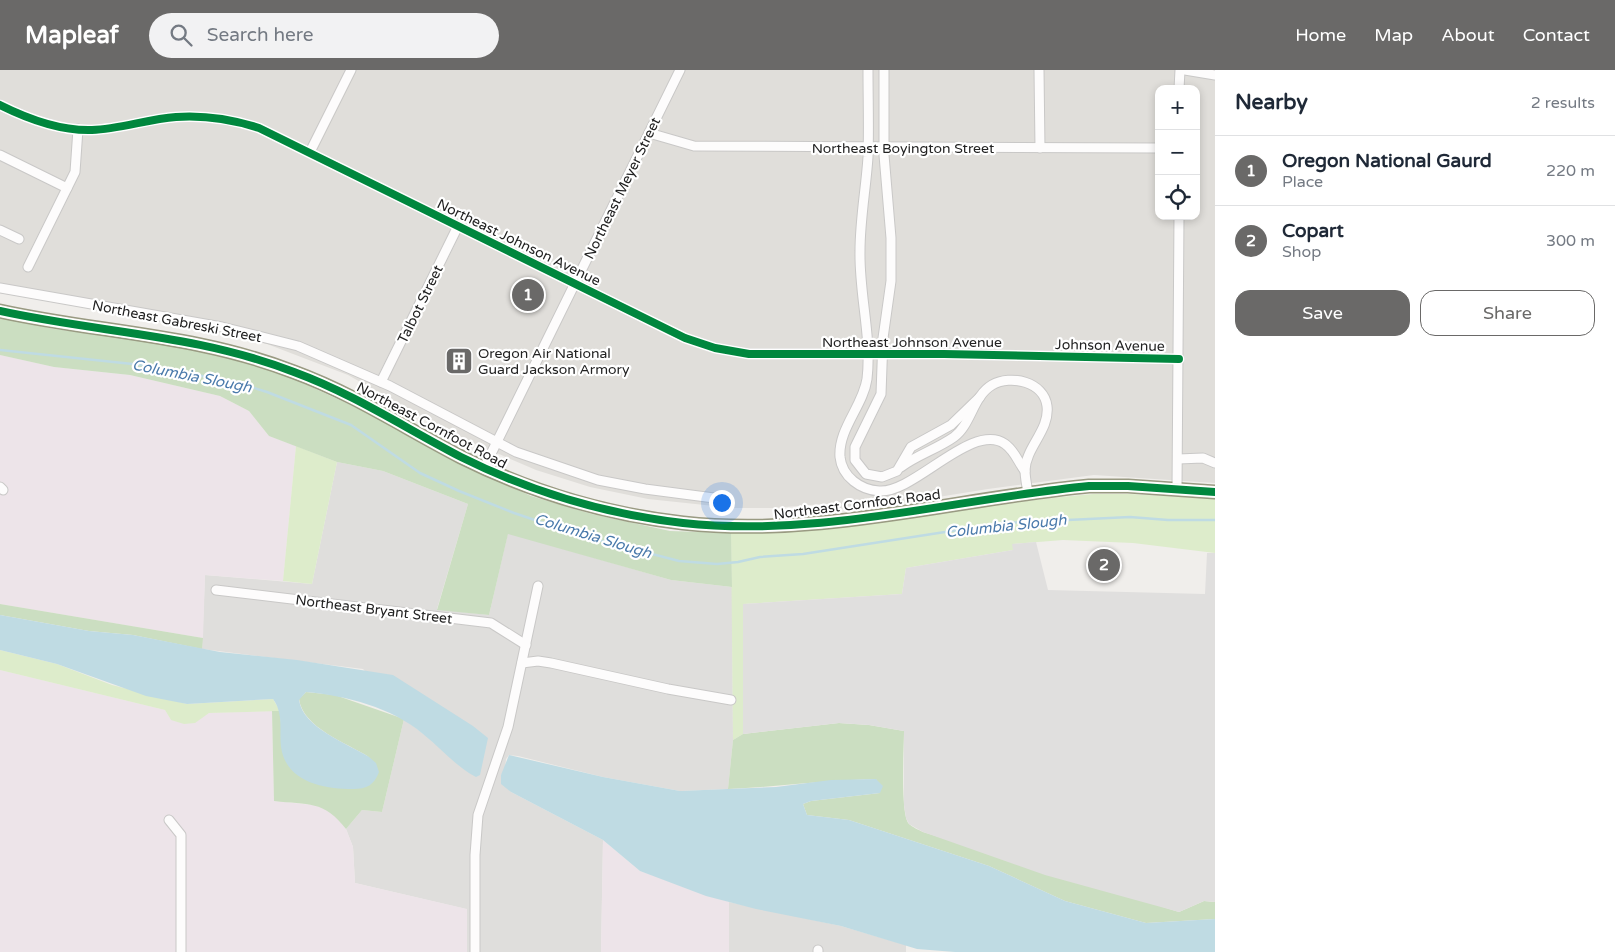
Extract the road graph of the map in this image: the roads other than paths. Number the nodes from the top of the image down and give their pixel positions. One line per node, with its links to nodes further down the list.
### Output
1 (351, 70): 17 (street)
2 (680, 70): 12 (street, Northeast Meyer Street)
3 (868, 70): 13 (street)
4 (884, 70): 14 (street)
5 (1039, 70): 15 (street)
6 (1180, 70): 9 (street)
7 (1184, 70): 8 (street)
8 (1215, 76)
9 (1180, 85)
10 (0, 105): 11 (street, Northeast Johnson Avenue)
11 (78, 129): 17 (street, Northeast Johnson Avenue); 19 (street)
12 (649, 132): 13 (street, Northeast Boyington Street); 25 (street, Northeast Meyer Street)
13 (868, 148): 14 (street, Northeast Boyington Street); 28 (street)
14 (883, 148): 15 (street, Northeast Boyington Street); 29 (street)
15 (1040, 148): 16 (street, Northeast Boyington Street)
16 (1155, 148)
17 (310, 152): 21 (street, Northeast Johnson Avenue)
18 (0, 154): 19 (street)
19 (67, 188): 24 (street)
20 (1179, 220): 31 (street)
21 (458, 226): 25 (street, Northeast Johnson Avenue); 32 (street, Talbot Street)
22 (0, 230): 23 (street)
23 (19, 239)
24 (28, 267)
25 (575, 284): 28 (street, Northeast Johnson Avenue); 33 (street, Northeast Meyer Street)
26 (0, 288): 32 (street, Northeast Gabreski Street)
27 (0, 311): 36 (street, Northeast Cornfoot Road)
28 (868, 355): 29 (street, Northeast Johnson Avenue); 37 (street)
29 (883, 355): 30 (street, Northeast Johnson Avenue); 37 (street)
30 (1041, 356): 31 (street, Johnson Avenue)
31 (1179, 359): 34 (street)
32 (381, 382): 33 (street, Northeast Gabreski Street)
33 (496, 443): 36 (street, Northeast Meyer Street); 41 (street, Northeast Gabreski Street)
34 (1178, 458): 35 (street); 38 (street)
35 (1215, 463)
36 (484, 468): 40 (street, Northeast Cornfoot Road)
37 (1025, 471): 40 (street)
38 (1177, 489): 39 (street, Northeast Cornfoot Road); 40 (street, Northeast Cornfoot Road)
39 (1215, 492)
40 (1028, 493)
41 (714, 498)
42 (538, 586): 44 (street)
43 (216, 590): 44 (street, Northeast Bryant Street)
44 (526, 645): 45 (street)
45 (522, 663): 46 (street); 49 (street)
46 (731, 700)
47 (169, 820): 48 (street)
48 (181, 952)
49 (475, 952)

